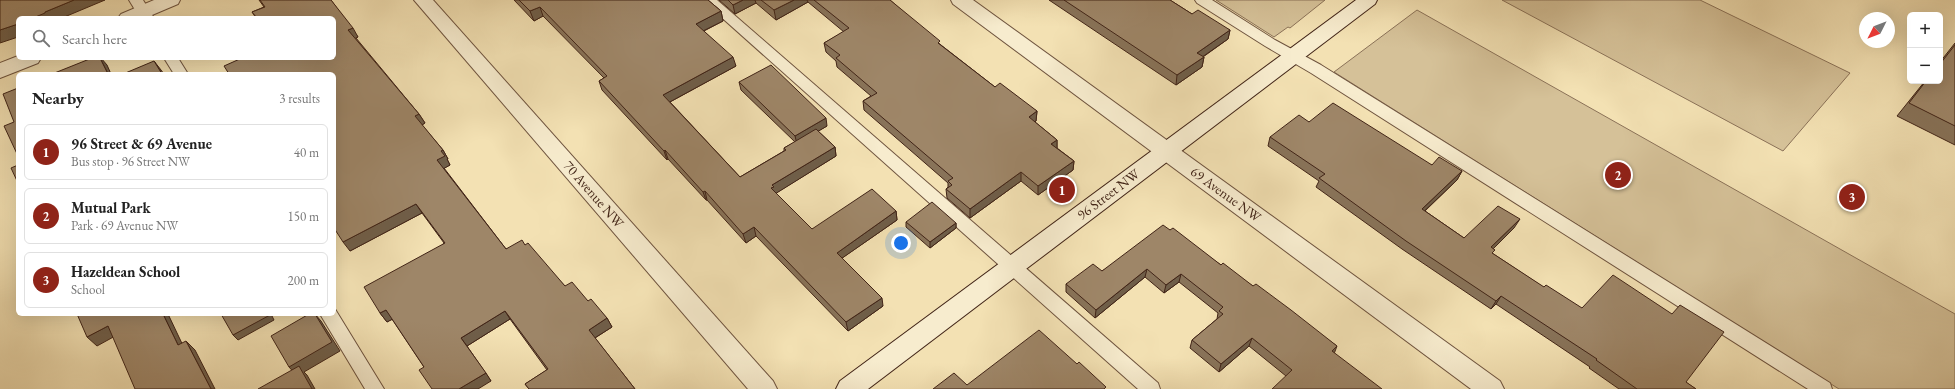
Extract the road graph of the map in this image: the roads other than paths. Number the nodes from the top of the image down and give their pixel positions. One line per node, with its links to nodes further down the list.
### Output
1 (171, 0): 7 (street)
2 (423, 0): 17 (street, 70 Avenue NW)
3 (709, 0): 14 (lane)
4 (960, 0): 13 (street, 69 Avenue NW)
5 (1202, 0): 8 (lane)
6 (1368, 0): 8 (street, 96 Street NW)
7 (139, 12)
8 (1292, 56): 13 (street, 96 Street NW); 21 (lane)
9 (26, 60): 11 (street)
10 (173, 60): 12 (lane)
11 (0, 71)
12 (180, 72)
13 (1166, 150): 14 (street, 96 Street NW); 20 (street, 69 Avenue NW)
14 (1012, 266): 18 (street, 96 Street NW); 19 (lane)
15 (330, 316): 16 (lane)
16 (375, 389)
17 (764, 389)
18 (850, 389)
19 (1151, 389)
20 (1492, 389)
21 (1823, 389)

